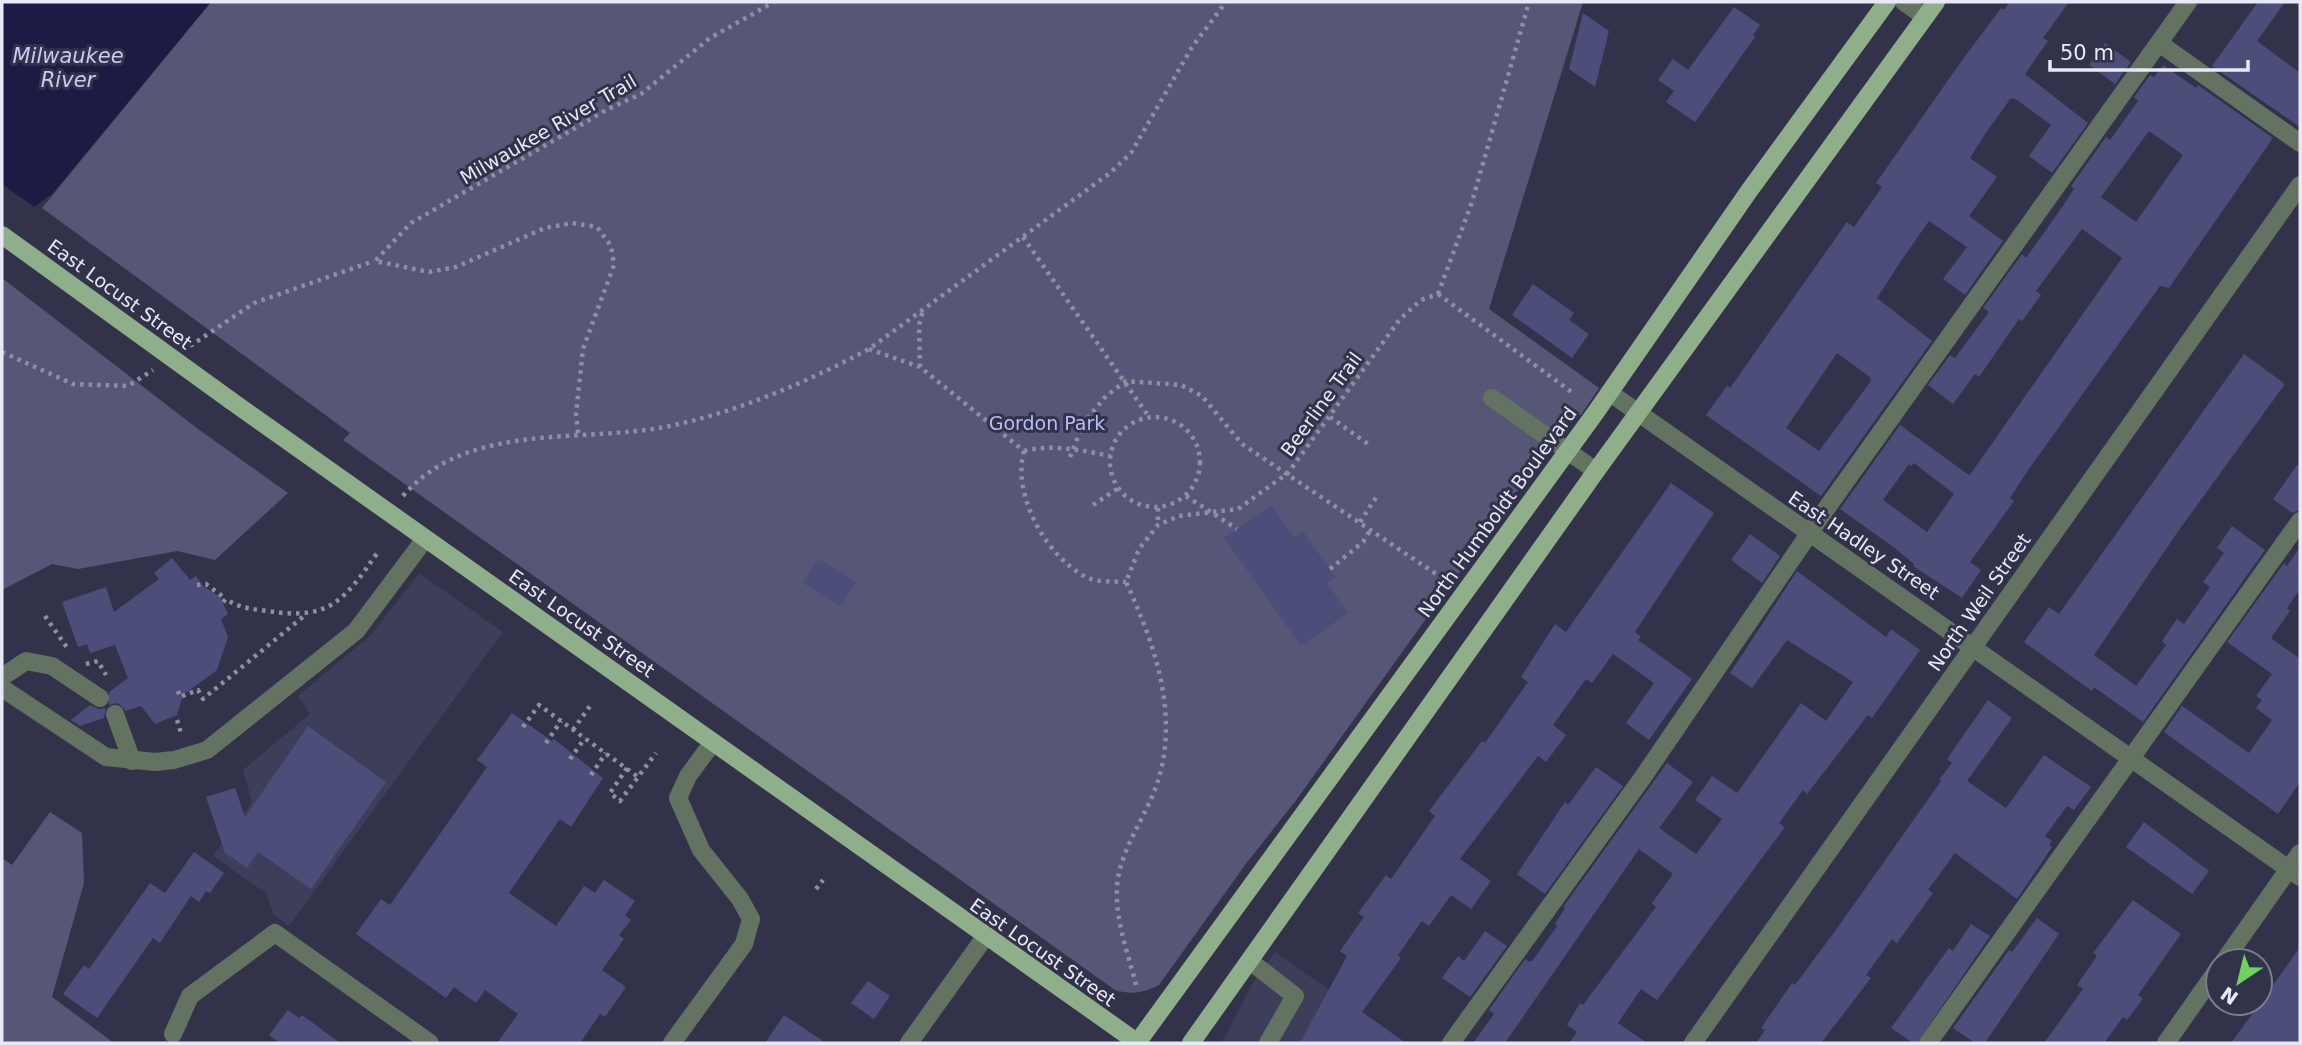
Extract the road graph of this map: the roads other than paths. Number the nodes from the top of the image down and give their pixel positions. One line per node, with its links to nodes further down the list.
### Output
1 (1887, 2): 10 (main road, North Humboldt Boulevard)
2 (1904, 2): 5 (street)
3 (1936, 2): 5 (main road)
4 (2188, 2): 6 (street)
5 (1925, 17): 12 (main road)
6 (2160, 43): 7 (street); 16 (street)
7 (2300, 144)
8 (2300, 185): 18 (street, North Weil Street)
9 (2, 236): 17 (main road, East Locust Street, bridge)
10 (1610, 393): 12 (street, East Hadley Street); 13 (main road, North Humboldt Boulevard)
11 (1492, 398): 13 (street)
12 (1637, 414): 14 (main road); 16 (street, East Hadley Street)
13 (1568, 451): 14 (street); 36 (main road, North Humboldt Boulevard)
14 (1596, 471): 30 (main road)
15 (2300, 521): 24 (street)
16 (1809, 534): 18 (street, East Hadley Street); 39 (street)
17 (425, 539): 23 (main road, East Locust Street); 25 (street)
18 (1973, 647): 24 (street, East Hadley Street); 40 (street, North Weil Street)
19 (2, 677): 21 (street)
20 (2, 688): 25 (street)
21 (100, 698)
22 (115, 714): 25 (street)
23 (713, 742): 28 (main road, East Locust Street); 34 (street)
24 (2130, 758): 27 (street, East Hadley Street); 41 (street)
25 (132, 761)
26 (2300, 853): 27 (street)
27 (2295, 873): 29 (street)
28 (985, 937): 35 (street); 36 (main road, East Locust Street)
29 (2235, 947)
30 (1251, 962): 37 (main road); 38 (street)
31 (2204, 989): 42 (street)
32 (173, 1034): 33 (street)
33 (430, 1043)
34 (673, 1043)
35 (909, 1043)
36 (1137, 1043)
37 (1191, 1043)
38 (1268, 1043)
39 (1451, 1043)
40 (1693, 1043)
41 (1928, 1043)
42 (2166, 1043)

